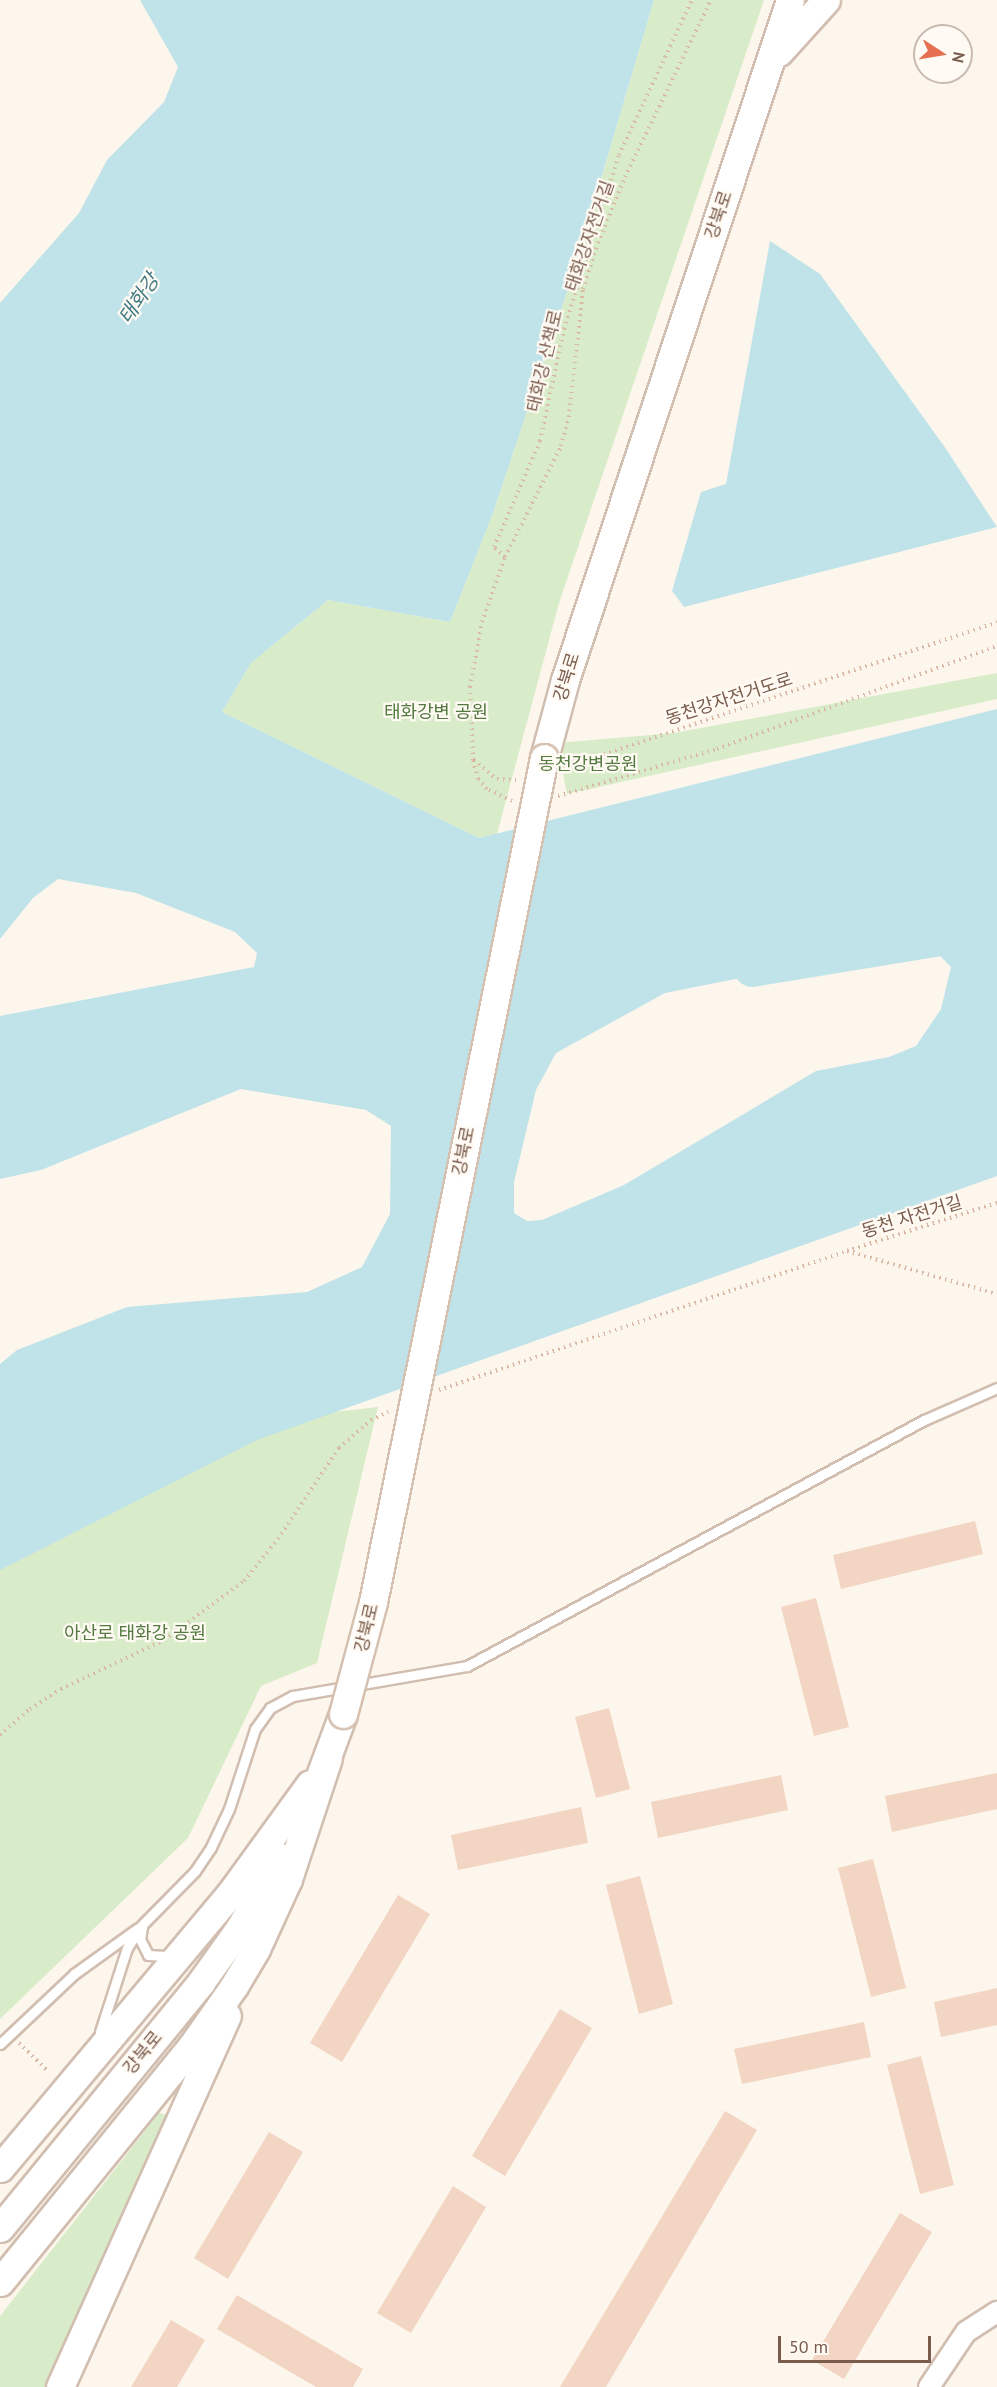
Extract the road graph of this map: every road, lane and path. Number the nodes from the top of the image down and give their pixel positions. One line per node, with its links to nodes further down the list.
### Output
1 (693, 0): 6 (path, 태화강 산책로)
2 (711, 0): 6 (path, 태화강자전거길)
3 (790, 0): 5 (main road, 강북로)
4 (826, 0): 5 (main road)
5 (766, 70): 10 (main road, 강북로)
6 (505, 556): 9 (path, 태화강자전거길)
7 (997, 622): 10 (path, 동천강자전거도로)
8 (997, 646): 12 (path)
9 (473, 760): 11 (path); 13 (path)
10 (549, 764): 17 (main road, 강북로, bridge)
11 (522, 780)
12 (547, 797)
13 (518, 801)
14 (997, 1203): 15 (path, 동천 자전거길)
15 (997, 1294)
16 (997, 1388): 18 (lane)
17 (328, 1758): 19 (main road); 20 (main road); 25 (main road, 강북로)
18 (142, 1925): 19 (lane); 22 (lane); 23 (lane)
19 (187, 1947): 23 (main road)
20 (256, 1949): 26 (main road); 28 (main road)
21 (12, 2043): 23 (path)
22 (0, 2044)
23 (59, 2079): 24 (main road)
24 (0, 2168)
25 (0, 2228)
26 (0, 2282)
27 (997, 2312): 29 (street)
28 (60, 2387)
29 (929, 2387)

